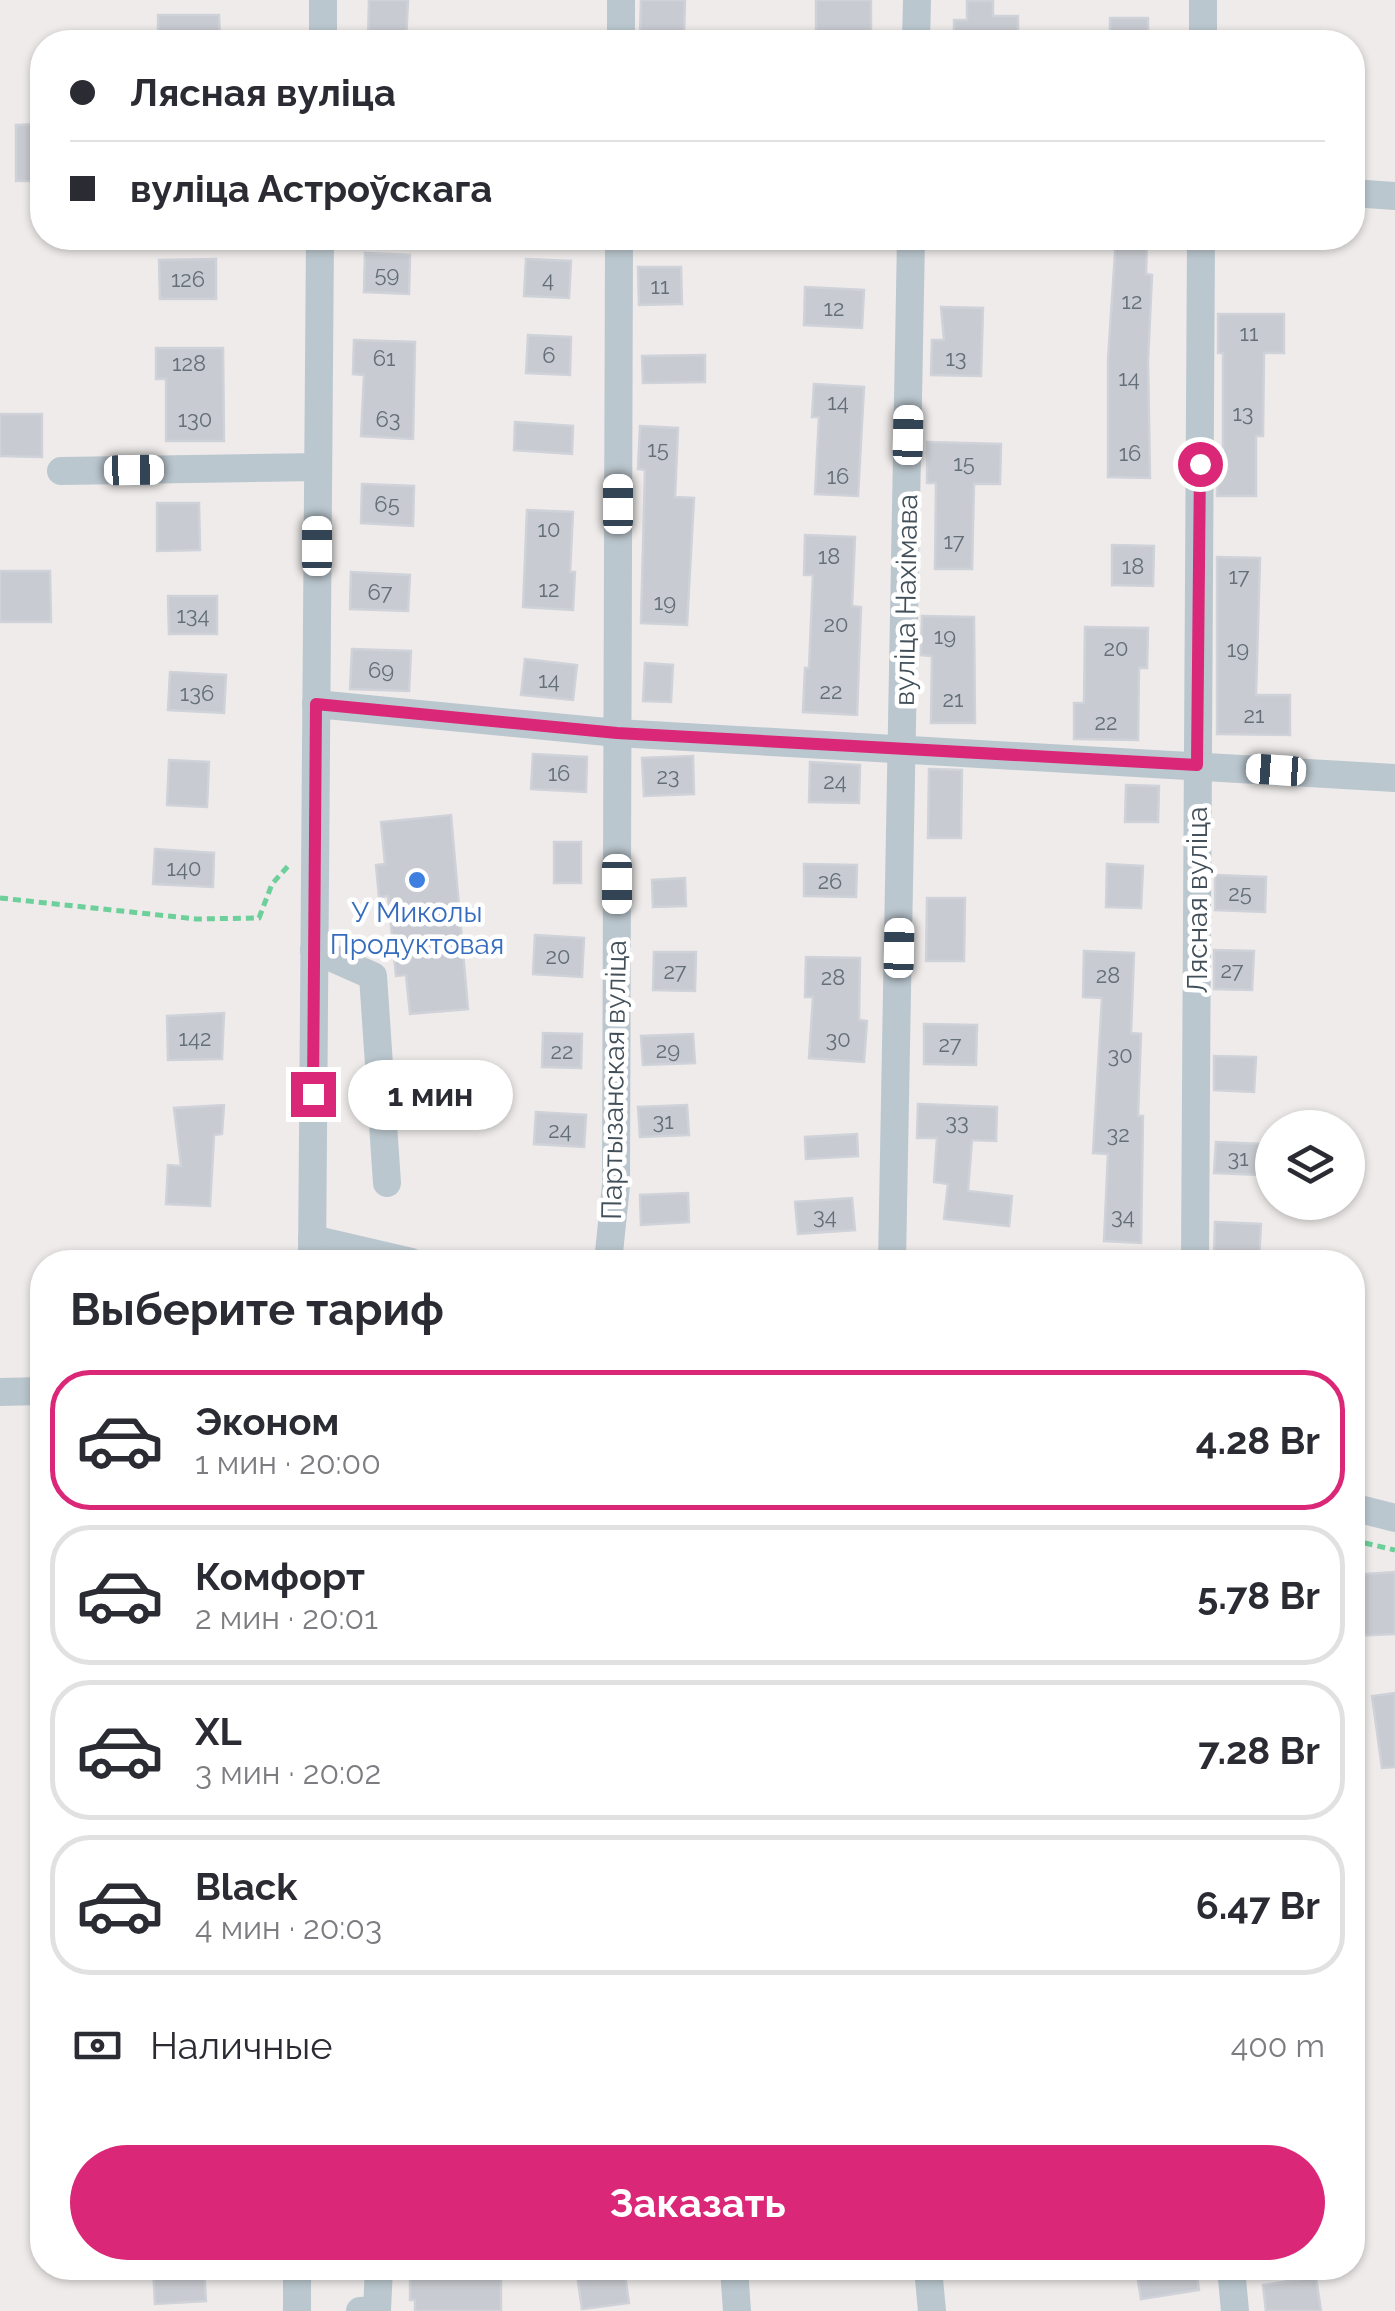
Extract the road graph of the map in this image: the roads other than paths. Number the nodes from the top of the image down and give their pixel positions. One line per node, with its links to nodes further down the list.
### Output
1 (323, 0): 5 (street)
2 (622, 0): 6 (street)
3 (917, 0): 7 (street)
4 (1203, 0): 8 (street)
5 (323, 30)
6 (621, 30)
7 (916, 30)
8 (1202, 30)
9 (1365, 193): 10 (street)
10 (1395, 196)
11 (320, 250): 15 (street)
12 (619, 250): 18 (street, Партызанская вуліца)
13 (911, 250): 19 (street, вуліца Нахімава)
14 (1201, 250): 20 (street, Лясная вуліца)
15 (318, 466): 16 (street); 17 (street)
16 (60, 472)
17 (316, 704): 18 (street); 22 (street)
18 (617, 733): 19 (street); 25 (street, Партызанская вуліца)
19 (904, 751): 20 (street); 26 (street, вуліца Нахімава)
20 (1197, 765): 21 (street); 27 (street, Лясная вуліца)
21 (1395, 778)
22 (314, 950): 23 (street); 24 (street)
23 (387, 1183)
24 (312, 1250)
25 (609, 1250)
26 (892, 1250)
27 (1194, 1250)
28 (30, 1391): 29 (street)
29 (0, 1392)
30 (1365, 1510): 31 (street)
31 (1395, 1518)
32 (297, 2280): 38 (street)
33 (378, 2280): 37 (street)
34 (735, 2280): 40 (street)
35 (929, 2280): 41 (street)
36 (1232, 2280): 42 (street)
37 (377, 2310): 39 (street)
38 (296, 2311)
39 (360, 2311)
40 (737, 2311)
41 (932, 2311)
42 (1236, 2311)

